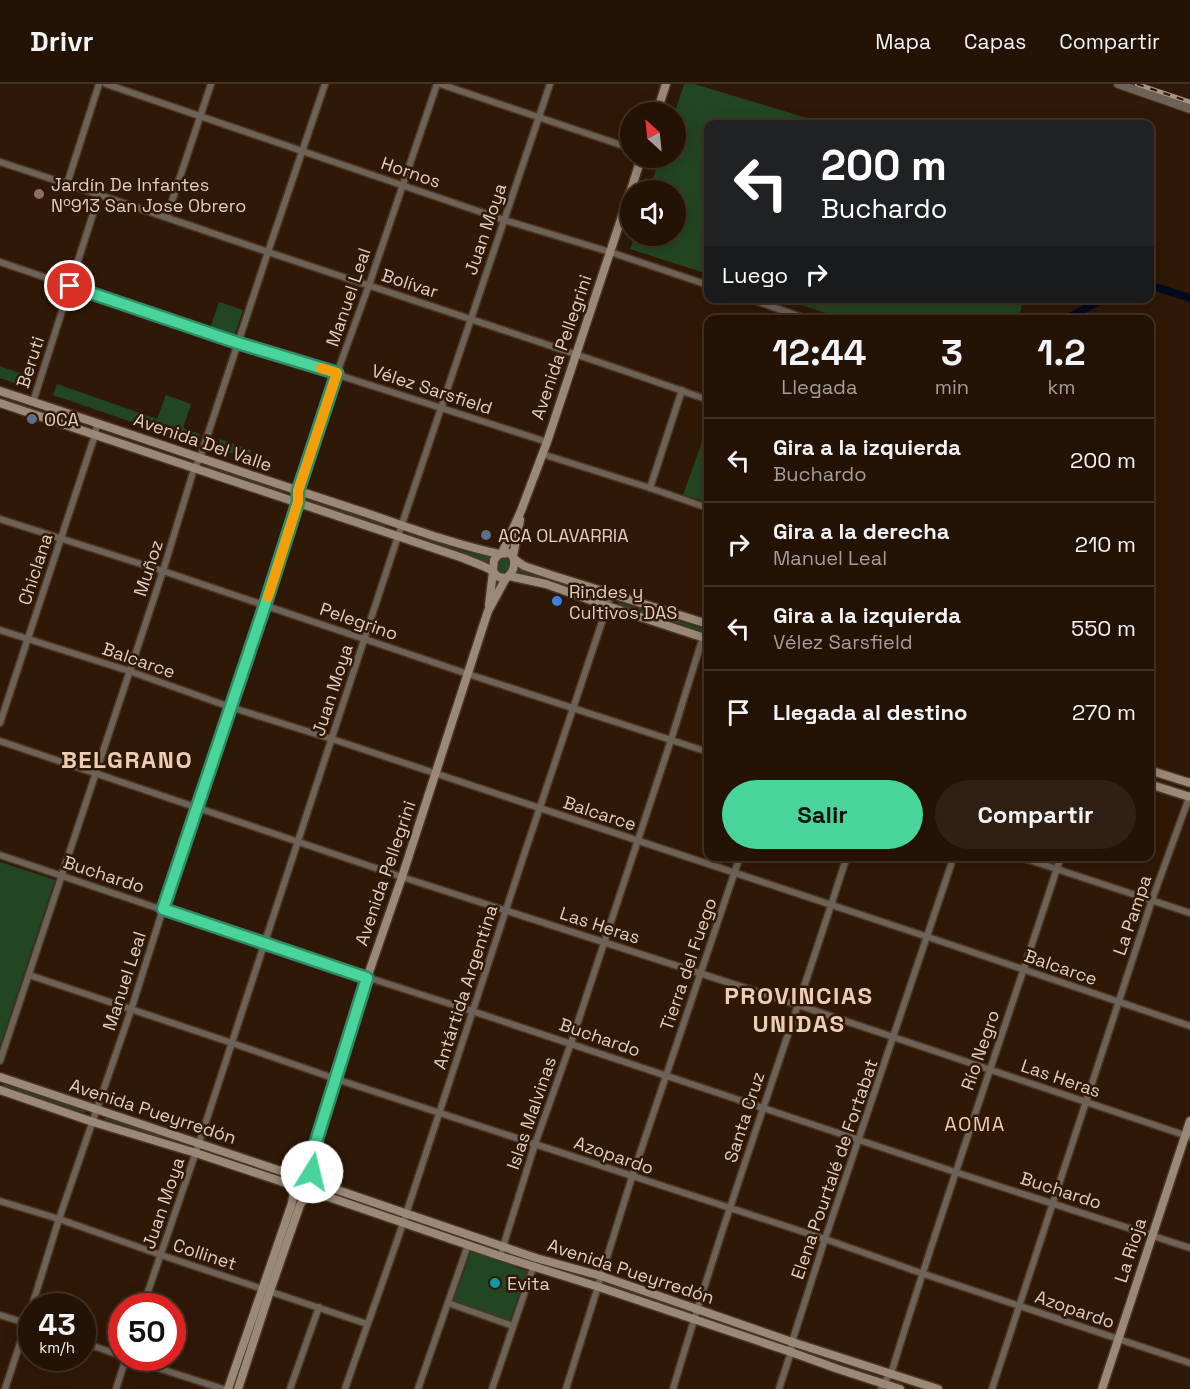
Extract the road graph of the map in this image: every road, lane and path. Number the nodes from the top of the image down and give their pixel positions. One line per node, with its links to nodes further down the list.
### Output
1 (99, 84): 16 (street)
2 (106, 84): 11 (street, Hornos)
3 (211, 84): 11 (street)
4 (325, 84): 14 (street, Muñoz)
5 (439, 84): 12 (street); 17 (street, Manuel Leal)
6 (550, 84): 12 (street, Juan Moya)
7 (666, 84): 9 (main road)
8 (1118, 84): 10 (street)
9 (660, 102)
10 (1190, 109)
11 (201, 116): 14 (street, Hornos); 19 (street)
12 (540, 117): 13 (street); 20 (street, Juan Moya)
13 (620, 145)
14 (302, 151): 17 (street, Hornos); 22 (street, Muñoz)
15 (0, 162): 16 (street, Bolívar)
16 (67, 184): 18 (street, Bolívar)
17 (402, 184): 20 (street, Hornos); 26 (street, Manuel Leal)
18 (99, 195): 19 (street, Bolívar); 27 (street, Beruti)
19 (167, 216): 22 (street, Bolívar)
20 (504, 220): 23 (street, Hornos); 30 (street, Juan Moya)
21 (620, 222): 23 (main road, Avenida Pellegrini)
22 (268, 252): 26 (street, Bolívar); 31 (street, Muñoz)
23 (610, 252): 25 (street, Hornos); 32 (main road, Avenida Pellegrini)
24 (0, 262): 27 (street, Vélez Sarsfield)
25 (704, 284)
26 (369, 285): 30 (street, Bolívar); 33 (street, Manuel Leal)
27 (70, 286): 31 (street, Vélez Sarsfield); 37 (street, Beruti)
28 (762, 303): 29 (street)
29 (795, 315)
30 (471, 318): 32 (street, Bolívar); 39 (street, Juan Moya)
31 (238, 343): 33 (street, Vélez Sarsfield); 44 (street, Muñoz)
32 (576, 354): 34 (street, Bolívar); 42 (main road, Avenida Pellegrini)
33 (337, 373): 39 (street, Vélez Sarsfield); 47 (street, Manuel Leal)
34 (682, 390): 36 (street, Bolívar); 46 (street)
35 (0, 391): 37 (main road, Avenida Del Valle)
36 (704, 398)
37 (33, 402): 40 (main road, Avenida Del Valle)
38 (0, 403): 41 (main road, Avenida Del Valle)
39 (442, 408): 42 (street, Vélez Sarsfield); 52 (street, Juan Moya)
40 (97, 423): 41 (street, Chiclana); 44 (main road, Avenida Del Valle)
41 (95, 435): 45 (main road, Avenida Del Valle); 54 (street, Chiclana)
42 (547, 442): 43 (main road, Avenida Pellegrini)
43 (542, 454): 46 (street); 50 (main road, Avenida Pellegrini)
44 (200, 458): 45 (street, Muñoz); 47 (main road, Avenida Del Valle)
45 (194, 469): 48 (main road, Avenida Del Valle); 57 (street, Muñoz)
46 (650, 488): 49 (street)
47 (298, 491): 48 (street, Manuel Leal); 52 (main road, Avenida Del Valle)
48 (298, 502): 53 (main road, Avenida Del Valle); 61 (street, Manuel Leal)
49 (704, 507)
50 (521, 511): 55 (main road, Avenida Pellegrini); 56 (main road, Avenida Pellegrini)
51 (0, 519): 54 (street, Pelegrino)
52 (402, 524): 53 (street, Juan Moya); 55 (main road, Avenida Del Valle)
53 (399, 536): 58 (main road, Avenida Del Valle); 66 (street, Juan Moya)
54 (61, 538): 57 (street, Pelegrino); 68 (street, Chiclana)
55 (500, 553): 56 (main road); 58 (main road)
56 (514, 557): 59 (main road); 60 (main road)
57 (163, 571): 61 (street, Pelegrino); 70 (street, Muñoz)
58 (493, 572): 59 (main road); 63 (main road, Avenida Pellegrini)
59 (507, 577): 62 (main road); 63 (main road, Avenida Pellegrini)
60 (611, 595): 62 (street, Antártida Argentina); 64 (main road)
61 (265, 605): 66 (street, Pelegrino); 72 (street, Manuel Leal)
62 (608, 606): 67 (main road); 73 (street, Antártida Argentina)
63 (488, 611): 71 (main road, Avenida Pellegrini)
64 (704, 623)
65 (0, 630): 68 (street, Balcarce)
66 (365, 638): 71 (street, Pelegrino); 75 (street, Juan Moya)
67 (704, 638)
68 (28, 639): 70 (street, Balcarce); 74 (street, Chiclana)
69 (704, 641): 76 (street, Islas Malvinas)
70 (129, 671): 72 (street, Balcarce); 80 (street, Muñoz)
71 (468, 674): 73 (street, Pelegrino); 81 (main road, Avenida Pellegrini)
72 (230, 707): 75 (street, Balcarce); 85 (street, Manuel Leal)
73 (574, 708): 76 (street, Pelegrino); 86 (street, Antártida Argentina)
74 (0, 723)
75 (332, 739): 81 (street, Balcarce); 88 (street, Juan Moya)
76 (671, 740): 78 (street, Pelegrino); 87 (street, Islas Malvinas)
77 (0, 741): 80 (street, Las Heras)
78 (704, 751)
79 (1154, 772): 82 (main road)
80 (95, 774): 85 (street, Las Heras); 97 (street, Muñoz)
81 (435, 775): 86 (street, Balcarce); 98 (main road, Avenida Pellegrini)
82 (1190, 783)
83 (1154, 785): 84 (main road)
84 (1190, 796): 99 (street, La Pampa)
85 (196, 808): 88 (street, Las Heras); 101 (street, Manuel Leal)
86 (540, 809): 87 (street, Balcarce); 102 (street, Antártida Argentina)
87 (637, 841): 96 (street, Balcarce); 105 (street, Islas Malvinas)
88 (299, 842): 98 (street, Las Heras); 106 (street, Juan Moya)
89 (0, 855): 97 (street, Buchardo)
90 (738, 861): 96 (street, Tierra del Fuego)
91 (845, 861): 100 (street, Santa Cruz)
92 (952, 861): 104 (street, Elena Pourtalé de Fortabat)
93 (1031, 861): 95 (street)
94 (1060, 861): 95 (street, Río Negro)
95 (1057, 870): 99 (street); 107 (street, Río Negro)
96 (734, 873): 100 (street, Balcarce); 108 (street, Tierra del Fuego)
97 (61, 876): 101 (street, Buchardo); 109 (street, Muñoz)
98 (402, 877): 102 (street, Las Heras); 110 (main road, Avenida Pellegrini)
99 (1152, 900): 103 (street); 111 (street, La Pampa)
100 (831, 905): 104 (street, Balcarce); 112 (street, Santa Cruz)
101 (163, 909): 106 (street, Buchardo); 113 (street, Manuel Leal)
102 (506, 910): 105 (street, Las Heras); 114 (street, Antártida Argentina)
103 (1190, 913)
104 (928, 937): 107 (street, Balcarce); 116 (street, Elena Pourtalé de Fortabat)
105 (604, 942): 108 (street, Las Heras); 118 (street, Islas Malvinas)
106 (264, 944): 110 (street, Buchardo); 117 (street, Juan Moya)
107 (1024, 970): 111 (street, Balcarce); 120 (street, Río Negro)
108 (700, 973): 112 (street, Las Heras); 121 (street, Tierra del Fuego)
109 (29, 975): 113 (street, Azopardo); 119 (street, Muñoz)
110 (367, 978): 114 (street, Buchardo); 123 (main road, Avenida Pellegrini)
111 (1118, 1002): 115 (street, Balcarce); 125 (street, La Pampa)
112 (798, 1005): 116 (street, Las Heras); 126 (street, Santa Cruz)
113 (131, 1010): 117 (street, Azopardo); 127 (street, Manuel Leal)
114 (472, 1011): 118 (street, Buchardo); 128 (street, Antártida Argentina)
115 (1190, 1026)
116 (893, 1038): 120 (street, Las Heras); 132 (street, Elena Pourtalé de Fortabat)
117 (232, 1042): 123 (street, Azopardo); 133 (street, Juan Moya)
118 (571, 1043): 121 (street, Buchardo); 134 (street, Islas Malvinas)
119 (0, 1061)
120 (989, 1070): 125 (street, Las Heras); 137 (street, Río Negro)
121 (666, 1075): 126 (street, Buchardo); 138 (street, Tierra del Fuego)
122 (0, 1077): 127 (main road, Avenida Pueyrredón)
123 (336, 1079): 128 (street, Azopardo); 135 (main road, Avenida Pellegrini)
124 (0, 1090): 130 (main road, Avenida Pueyrredón)
125 (1086, 1103): 131 (street, Las Heras); 143 (street, La Pampa)
126 (762, 1108): 132 (street, Buchardo); 144 (street, Santa Cruz)
127 (96, 1110): 130 (street, Manuel Leal); 133 (main road, Avenida Pueyrredón)
128 (440, 1112): 134 (street, Azopardo); 145 (street, Antártida Argentina)
129 (1190, 1121): 131 (main road, La Rioja)
130 (93, 1122): 136 (main road, Avenida Pueyrredón); 146 (street, Manuel Leal)
131 (1188, 1136): 148 (main road, La Rioja)
132 (859, 1139): 137 (street, Buchardo); 149 (street, Elena Pourtalé de Fortabat)
133 (199, 1143): 136 (street, Juan Moya); 139 (main road, Avenida Pueyrredón)
134 (535, 1144): 138 (street, Azopardo); 151 (street, Islas Malvinas)
135 (315, 1145): 139 (main road, Avenida Pellegrini); 140 (main road, Avenida Pellegrini)
136 (196, 1153): 139 (main road, Avenida Pueyrredón); 153 (street, Juan Moya)
137 (955, 1172): 143 (street, Buchardo); 157 (street, Río Negro)
138 (632, 1177): 144 (street, Azopardo); 158 (street, Tierra del Fuego)
139 (296, 1181): 140 (main road); 140 (main road); 160 (main road, Avenida Pellegrini)
140 (311, 1186): 141 (main road, Avenida Pueyrredón); 160 (main road, Avenida Pellegrini)
141 (348, 1199): 145 (main road, Avenida Pueyrredón); 147 (main road, Avenida Pueyrredón)
142 (0, 1201): 146 (street, Collinet)
143 (1052, 1203): 148 (street, Buchardo); 164 (street, La Pampa)
144 (730, 1208): 149 (street, Azopardo); 166 (street, Santa Cruz)
145 (406, 1214): 147 (street, Antártida Argentina); 151 (main road, Avenida Pueyrredón)
146 (59, 1219): 153 (street, Collinet); 161 (street, Manuel Leal)
147 (403, 1224): 150 (main road, Avenida Pueyrredón); 170 (street, Antártida Argentina)
148 (1152, 1235): 152 (street, Buchardo); 172 (main road, La Rioja)
149 (825, 1239): 157 (street, Azopardo); 173 (street, Elena Pourtalé de Fortabat)
150 (468, 1245): 154 (main road, Avenida Pueyrredón); 163 (street)
151 (502, 1246): 154 (street, Islas Malvinas); 155 (main road, Avenida Pueyrredón)
152 (1190, 1248)
153 (161, 1255): 160 (street, Collinet); 162 (street, Juan Moya)
154 (500, 1256): 156 (main road, Avenida Pueyrredón)
155 (536, 1258): 156 (street); 158 (main road, Avenida Pueyrredón)
156 (534, 1267): 159 (main road, Avenida Pueyrredón); 171 (street)
157 (921, 1273): 164 (street, Azopardo); 180 (street, Río Negro)
158 (601, 1276): 159 (street, Tierra del Fuego); 166 (main road, Avenida Pueyrredón)
159 (599, 1287): 168 (main road, Avenida Pueyrredón); 190 (street, Tierra del Fuego)
160 (266, 1289): 165 (street, Collinet); 184 (main road, Avenida Pellegrini); 185 (main road, Avenida Pellegrini)
161 (36, 1293)
162 (148, 1293)
163 (448, 1303): 171 (street); 188 (street)
164 (1019, 1306): 172 (street, Azopardo); 195 (street, La Pampa)
165 (319, 1307): 170 (street, Collinet); 186 (street)
166 (697, 1309): 168 (street, Santa Cruz); 173 (main road, Avenida Pueyrredón)
167 (0, 1315): 169 (street)
168 (694, 1319): 173 (main road, Avenida Pueyrredón); 191 (street, Santa Cruz)
169 (18, 1321)
170 (367, 1324): 187 (street, Antártida Argentina)
171 (513, 1326): 189 (street)
172 (1118, 1339): 176 (street, Azopardo); 196 (main road, La Rioja)
173 (791, 1347): 175 (main road, Avenida Pueyrredón); 177 (main road, Avenida Pueyrredón); 192 (street, Elena Pourtalé de Fortabat)
174 (18, 1354): 182 (street, Manuel Leal)
175 (841, 1358): 177 (main road); 180 (main road, Avenida Pueyrredón)
176 (1190, 1363)
177 (838, 1369): 181 (main road, Avenida Pueyrredón)
178 (121, 1371): 183 (street)
179 (169, 1371): 184 (street)
180 (891, 1374): 181 (street, Río Negro); 194 (main road, Avenida Pueyrredón)
181 (882, 1386): 193 (main road, Avenida Pueyrredón)
182 (5, 1389)
183 (116, 1389)
184 (226, 1389)
185 (238, 1389)
186 (290, 1389)
187 (345, 1389)
188 (418, 1389)
189 (492, 1389)
190 (566, 1389)
191 (673, 1389)
192 (779, 1389)
193 (900, 1389)
194 (938, 1389)
195 (992, 1389)
196 (1102, 1389)

